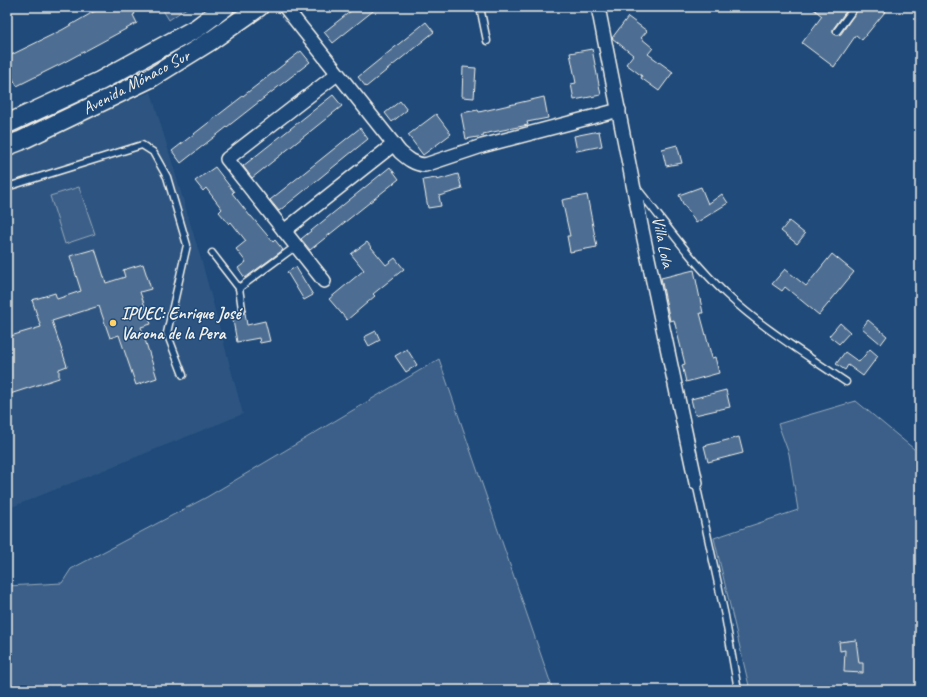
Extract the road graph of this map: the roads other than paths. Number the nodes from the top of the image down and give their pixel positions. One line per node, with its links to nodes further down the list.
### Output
1 (225, 7): 11 (main road, Avenida Mónaco Sur)
2 (259, 7): 13 (main road, Avenida Mónaco Sur)
3 (285, 7): 9 (street)
4 (480, 7): 8 (lane)
5 (598, 7): 10 (street, Villa Lola)
6 (855, 7): 7 (lane)
7 (837, 31)
8 (487, 41)
9 (337, 74): 12 (street); 16 (street)
10 (619, 110): 12 (street); 14 (street, Villa Lola)
11 (7, 124)
12 (394, 144): 16 (street)
13 (7, 146)
14 (633, 182): 23 (lane); 24 (street, Villa Lola)
15 (7, 187): 22 (lane)
16 (284, 230): 17 (street)
17 (296, 246): 19 (street); 20 (lane)
18 (212, 253): 20 (lane)
19 (324, 281)
20 (239, 288): 21 (lane)
21 (242, 309)
22 (183, 375)
23 (846, 382)
24 (696, 483): 25 (lane)
25 (738, 690)

